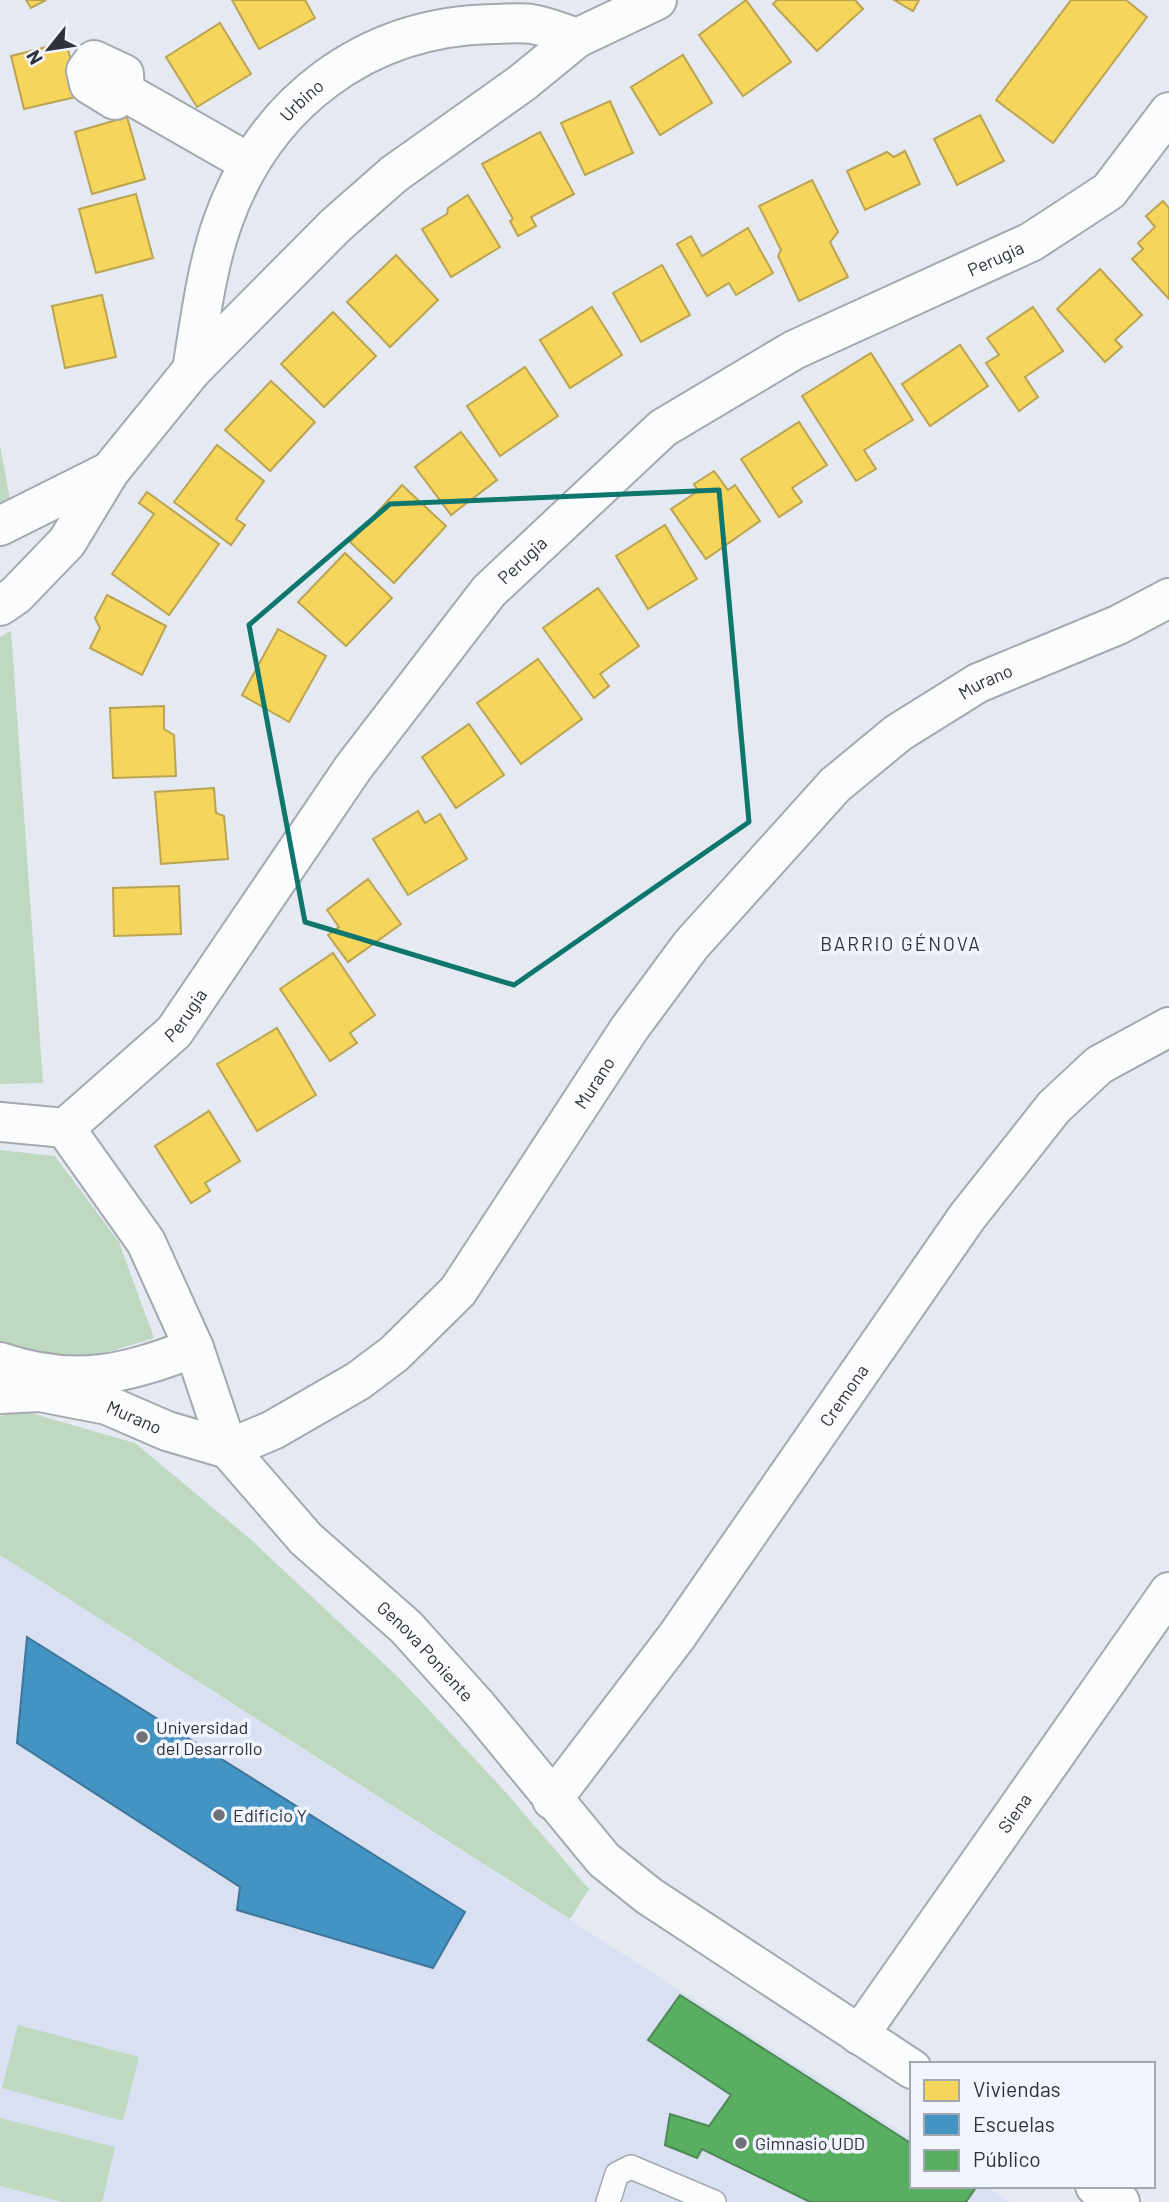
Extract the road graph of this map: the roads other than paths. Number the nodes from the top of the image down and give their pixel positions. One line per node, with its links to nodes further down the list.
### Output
1 (657, 0): 2 (street, Urbino)
2 (577, 38): 5 (street, Urbino); 6 (street, Urbino)
3 (125, 92): 5 (street)
4 (1169, 112): 13 (street, Perugia)
5 (249, 163): 6 (street, Urbino)
6 (191, 370): 7 (street, Urbino)
7 (110, 471): 8 (street, Urbino); 10 (street, Urbino)
8 (0, 526)
9 (1169, 598): 17 (street, Murano)
10 (0, 606)
11 (1169, 1027): 19 (street, Cremona)
12 (0, 1122): 13 (street)
13 (65, 1128): 14 (street, Genova Poniente)
14 (194, 1348): 15 (street, Murano); 17 (street, Genova Poniente)
15 (0, 1362)
16 (0, 1394): 17 (street, Murano)
17 (228, 1448): 19 (street, Genova Poniente)
18 (1169, 1592): 20 (street, Siena)
19 (552, 1800): 20 (street, Genova Poniente)
20 (859, 2035): 21 (street, Genova Poniente)
21 (910, 2068)
22 (1098, 2188): 25 (street)
23 (608, 2202): 24 (lane)
24 (714, 2202)
25 (1120, 2202)

